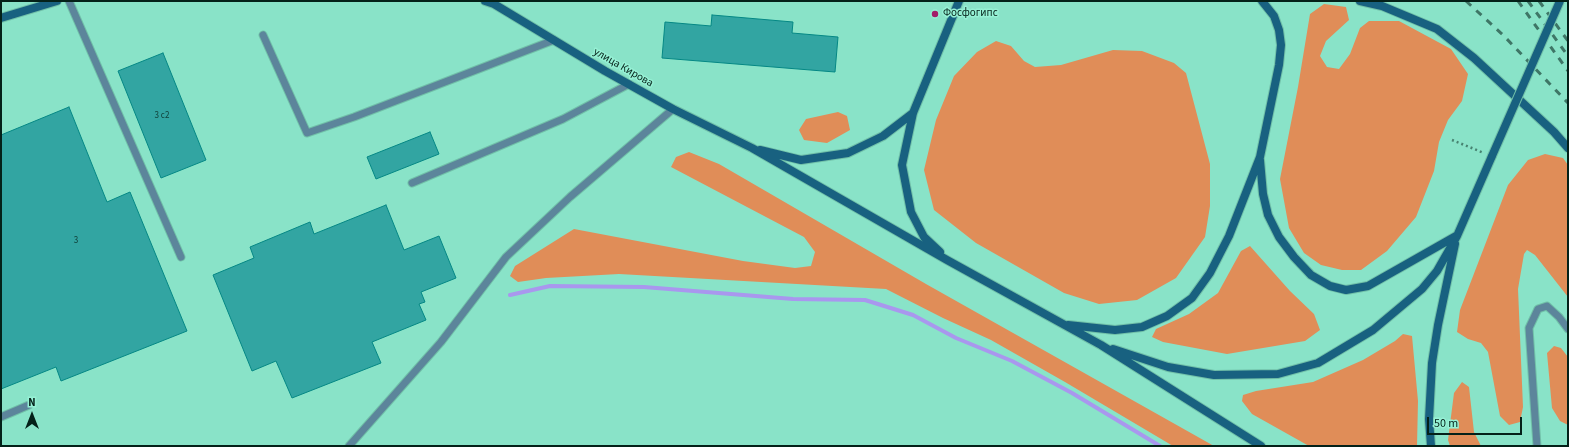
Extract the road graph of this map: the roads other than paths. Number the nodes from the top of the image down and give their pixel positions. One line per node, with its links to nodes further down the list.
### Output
1 (57, 1): 8 (street)
2 (69, 1): 19 (lane)
3 (485, 1): 10 (street, улица Кирова)
4 (959, 1): 13 (street)
5 (1262, 1): 16 (street)
6 (1360, 1): 15 (street)
7 (1560, 1): 18 (street, bridge)
8 (1, 18)
9 (263, 35): 10 (lane)
10 (554, 40): 11 (street, улица Кирова)
11 (629, 84): 12 (street, улица Кирова); 17 (lane)
12 (673, 109): 14 (street, улица Кирова); 26 (lane)
13 (913, 113): 14 (street); 20 (street)
14 (752, 148): 20 (street)
15 (1568, 148)
16 (1260, 158): 18 (street); 21 (street)
17 (412, 183)
18 (1457, 236): 23 (street); 28 (street)
19 (181, 257)
20 (947, 260): 21 (street)
21 (1064, 324): 23 (street)
22 (1568, 329): 29 (lane)
23 (1101, 345): 27 (street)
24 (29, 405): 25 (lane)
25 (1, 417)
26 (349, 446)
27 (1261, 446)
28 (1431, 446)
29 (1537, 446)

